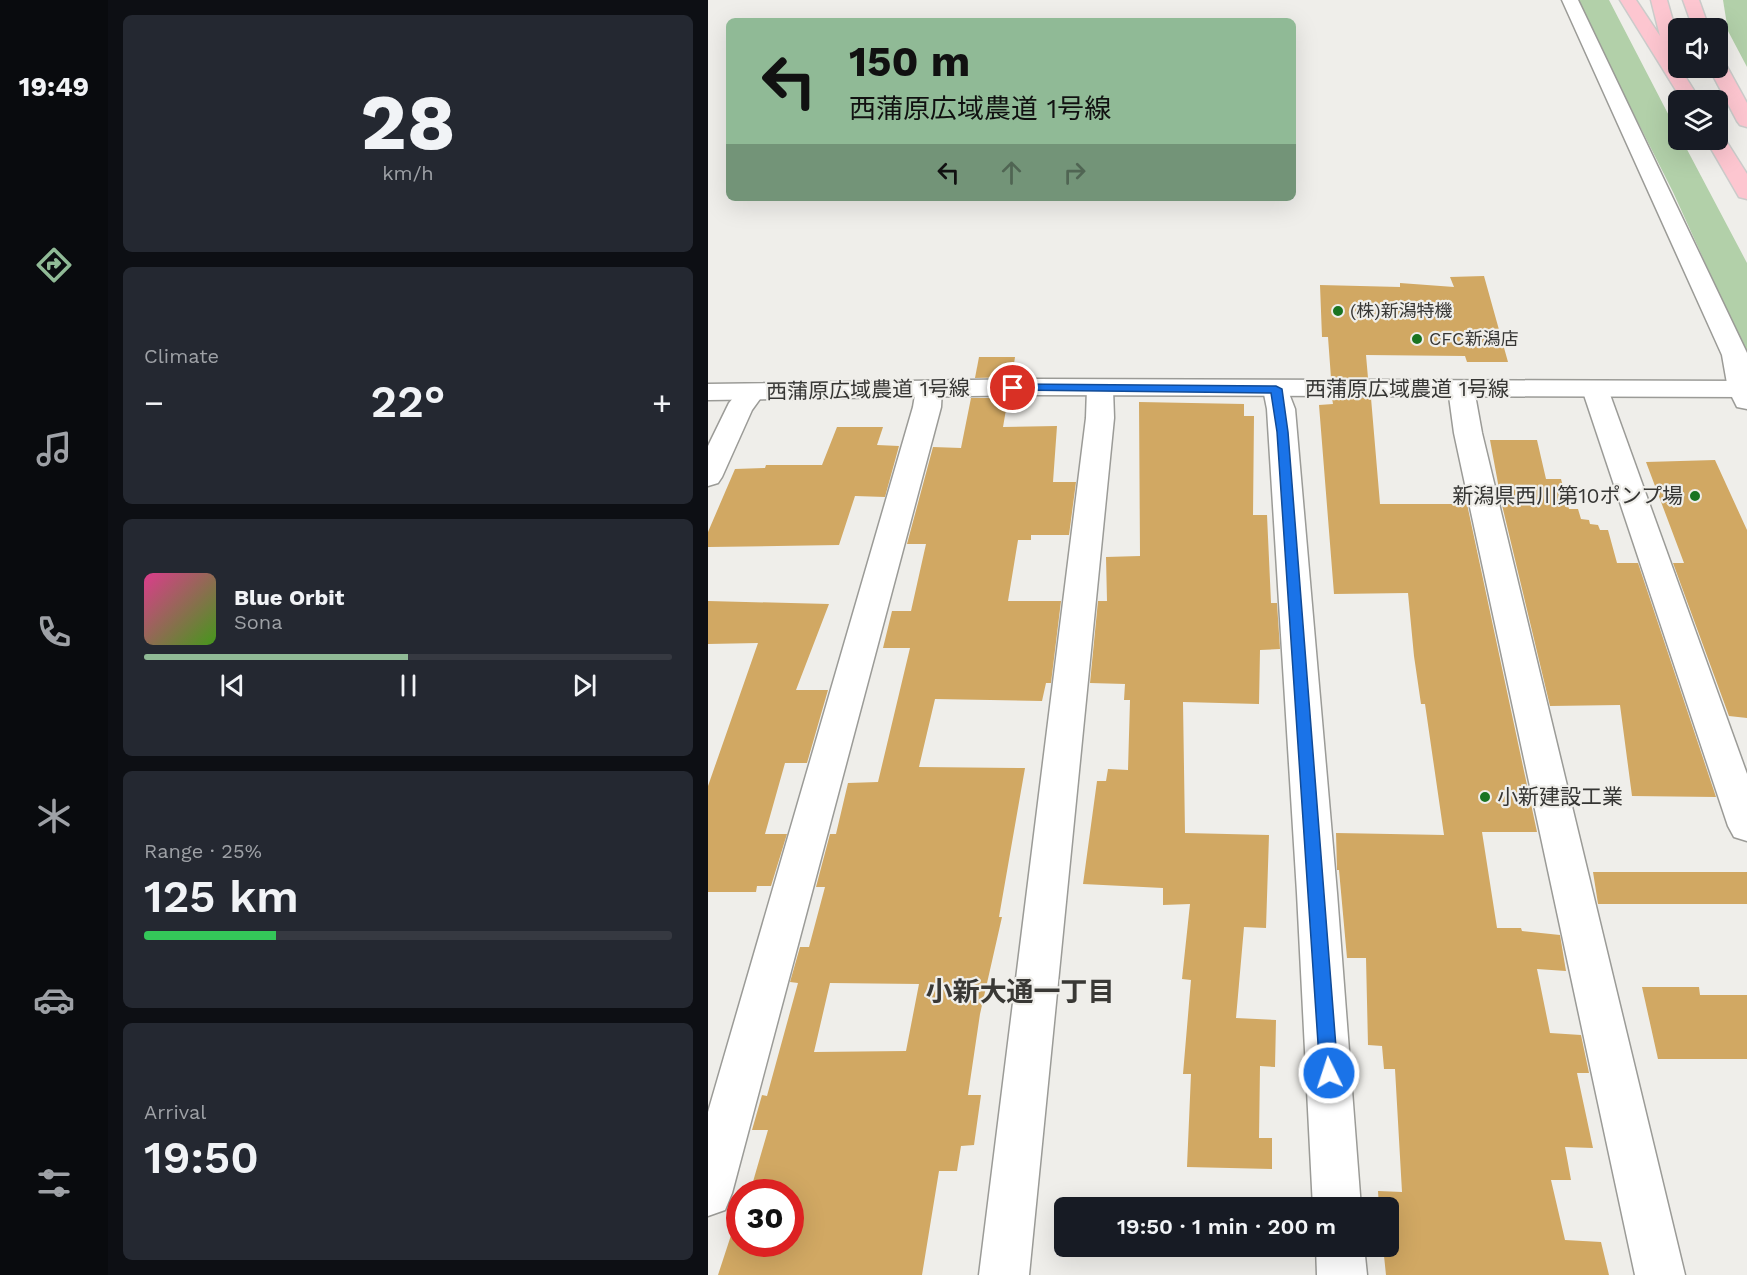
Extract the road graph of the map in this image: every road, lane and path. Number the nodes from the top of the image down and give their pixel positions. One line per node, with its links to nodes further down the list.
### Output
1 (1569, 0): 21 (street)
2 (1628, 0): 10 (highway)
3 (1659, 0): 8 (highway)
4 (1691, 0): 6 (highway)
5 (1701, 0): 7 (highway)
6 (1697, 18)
7 (1700, 18)
8 (1668, 34)
9 (1724, 78): 11 (highway)
10 (1685, 90)
11 (1747, 121)
12 (1723, 150): 13 (highway)
13 (1747, 192)
14 (1100, 388): 15 (street, 西蒲原広域農道 1号線); 16 (street, 西蒲原広域農道 1号線); 27 (street)
15 (929, 389): 20 (street, 西蒲原広域農道 1号線); 24 (street)
16 (1276, 389): 17 (street, 西蒲原広域農道 1号線); 25 (street)
17 (1461, 389): 18 (street, 西蒲原広域農道 1号線); 29 (street)
18 (1595, 389): 21 (street, 西蒲原広域農道 1号線); 23 (street)
19 (708, 392): 20 (street, 西蒲原広域農道 1号線)
20 (752, 392): 22 (street)
21 (1745, 393)
22 (708, 477)
23 (1747, 826)
24 (708, 1193)
25 (1336, 1197)
26 (1341, 1257): 28 (street)
27 (1004, 1275)
28 (1342, 1275)
29 (1660, 1275)

